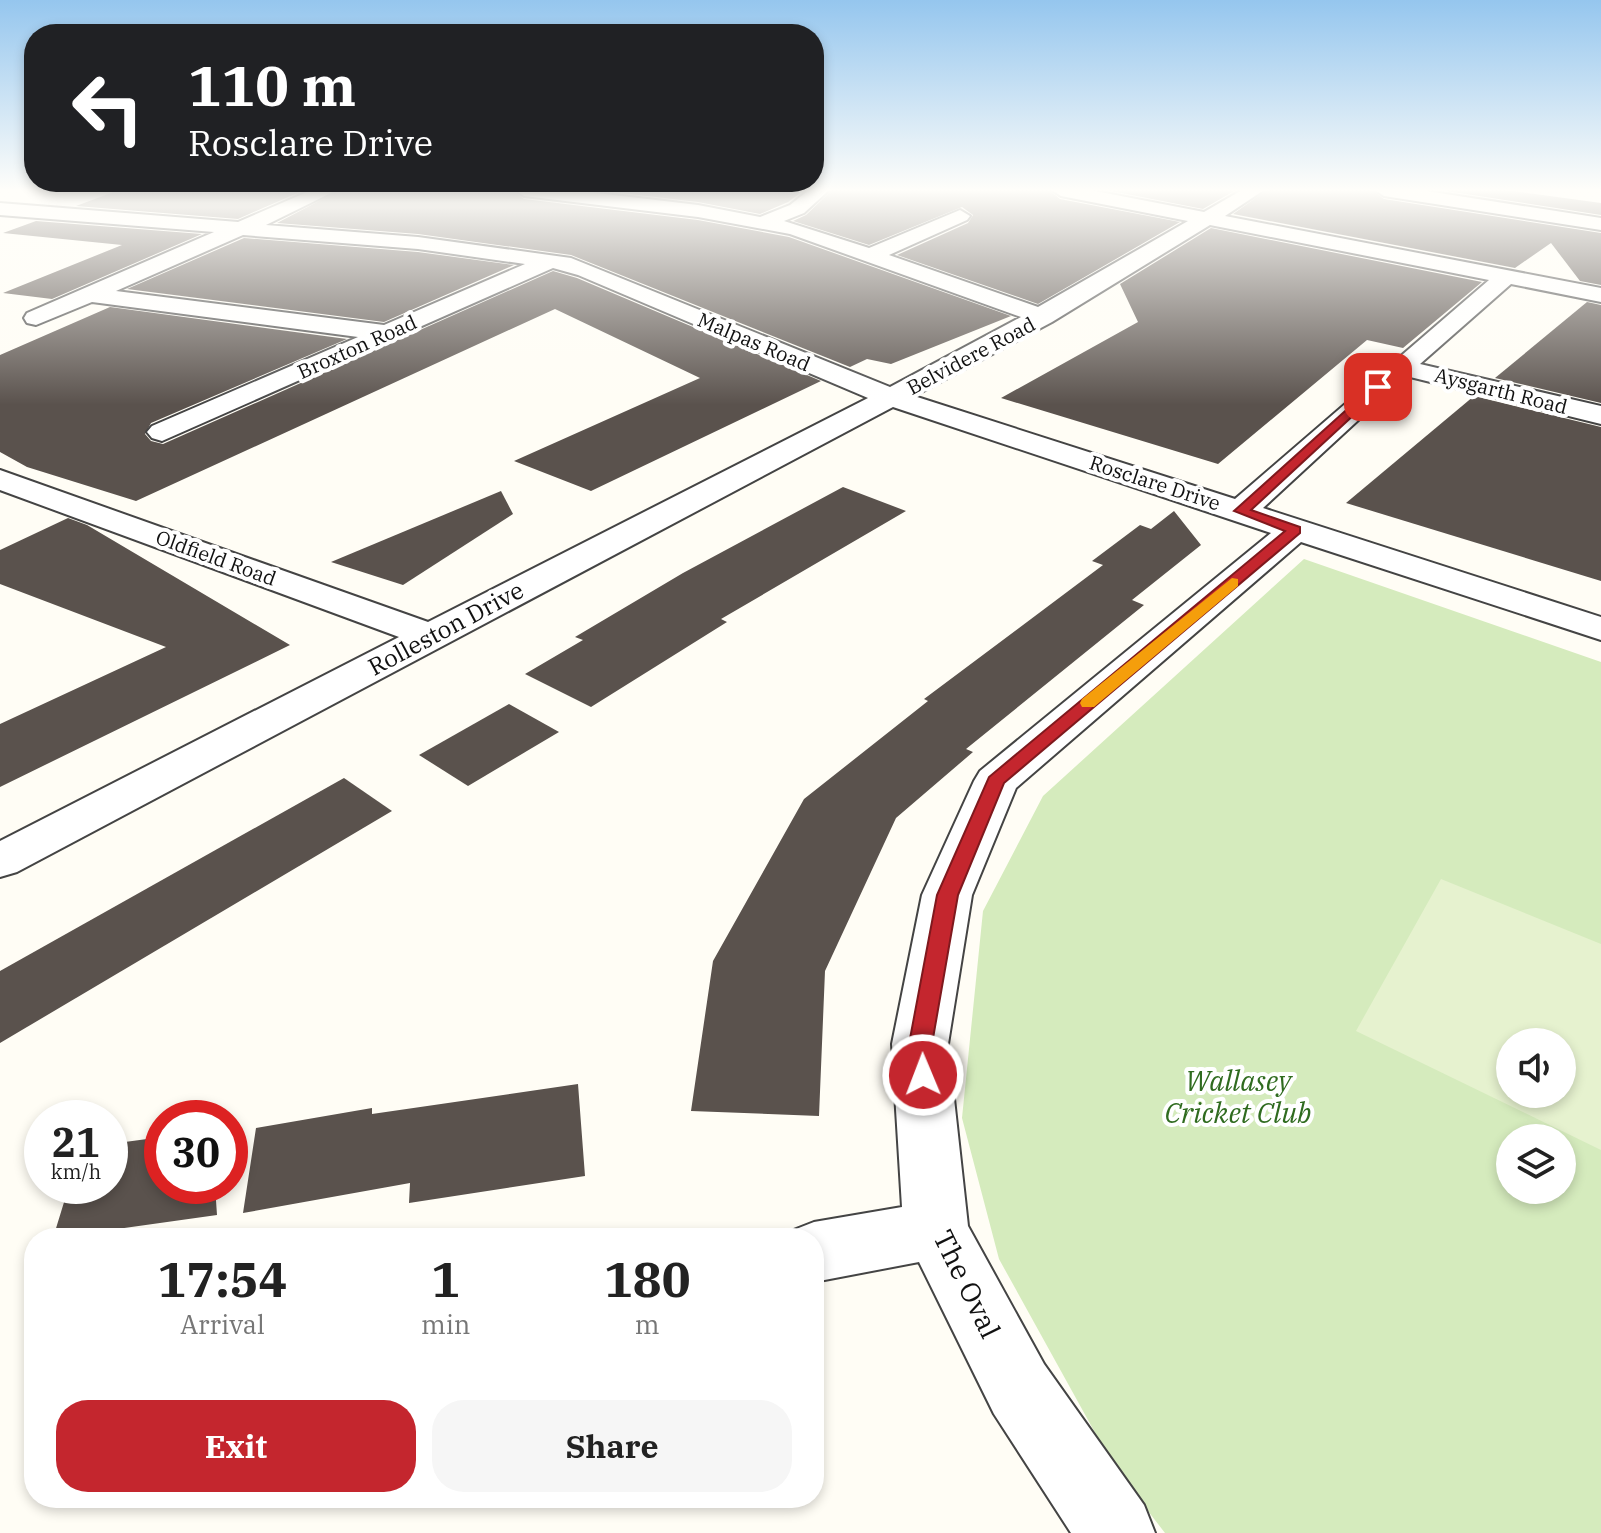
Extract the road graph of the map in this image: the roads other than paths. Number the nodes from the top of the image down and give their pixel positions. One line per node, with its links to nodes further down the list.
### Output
1 (167, 262): 8 (street)
2 (550, 262): 12 (street, Broxton Road)
3 (553, 262): 14 (street, Malpas Road)
4 (889, 262): 10 (street)
5 (1137, 262): 10 (street, Belvidere Road)
6 (1431, 262): 7 (street)
7 (1507, 276): 9 (street); 13 (street)
8 (92, 295): 11 (street); 12 (street)
9 (1601, 295)
10 (1043, 317): 14 (street, Belvidere Road)
11 (36, 318)
12 (387, 333): 16 (street, Broxton Road)
13 (1401, 367): 15 (street, Aysgarth Road); 18 (street)
14 (892, 398): 18 (street, Rosclare Drive); 21 (street, Rolleston Drive)
15 (1601, 415)
16 (162, 432)
17 (0, 479): 21 (street, Oldfield Road)
18 (1241, 511): 19 (street, Rosclare Drive)
19 (1295, 530): 20 (street, Rosclare Drive); 23 (street, The Oval)
20 (1601, 629)
21 (433, 637): 22 (street, Rolleston Drive)
22 (0, 861)
23 (936, 1230): 24 (street); 25 (street, The Oval)
24 (824, 1250)
25 (1116, 1533)

